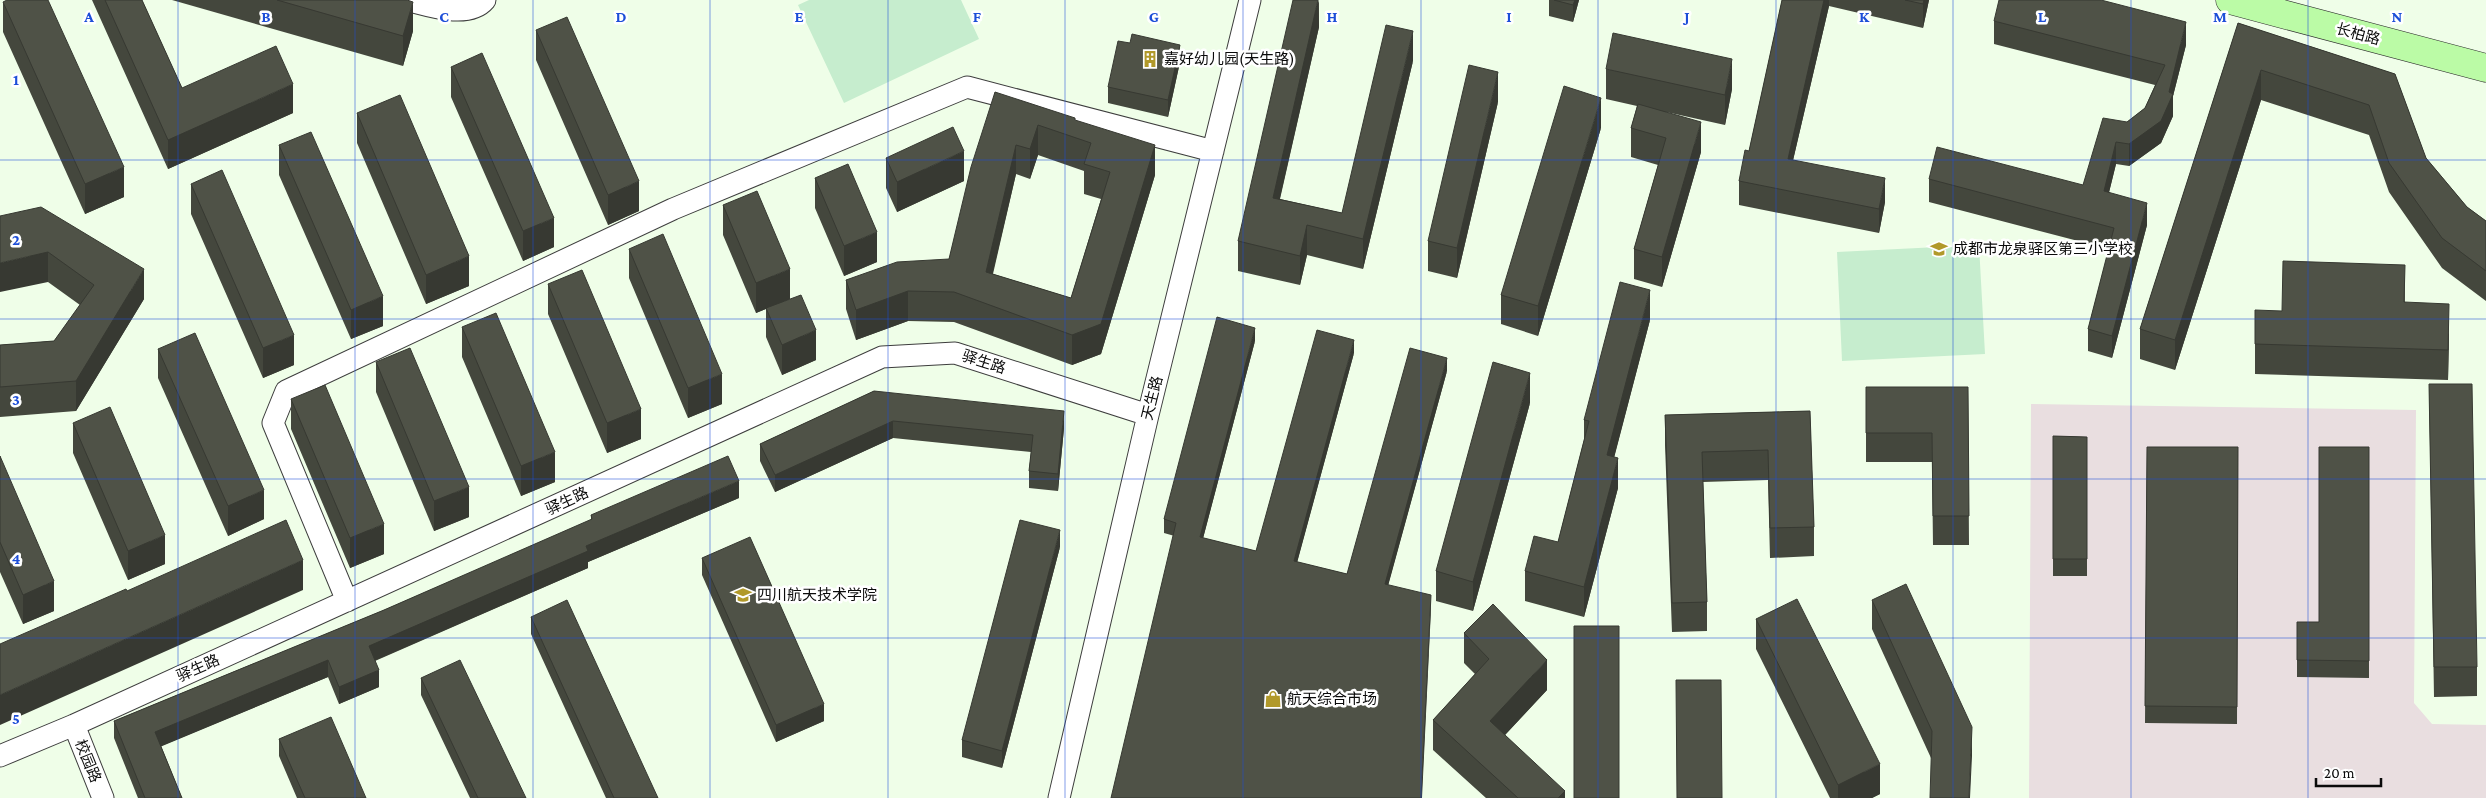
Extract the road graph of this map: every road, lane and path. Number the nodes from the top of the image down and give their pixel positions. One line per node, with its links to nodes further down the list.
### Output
1 (406, 0): 2 (street)
2 (485, 0)
3 (1250, 0): 6 (street, 天生路)
4 (2230, 0): 5 (street, 长柏路)
5 (2486, 68)
6 (1213, 151): 7 (street, 天生路); 8 (street)
7 (1148, 415): 8 (street, 驿生路); 12 (street, 天生路)
8 (347, 601): 9 (street, 驿生路)
9 (74, 725): 10 (street, 驿生路); 11 (street, 校园路)
10 (0, 756)
11 (103, 798)
12 (1059, 798)

